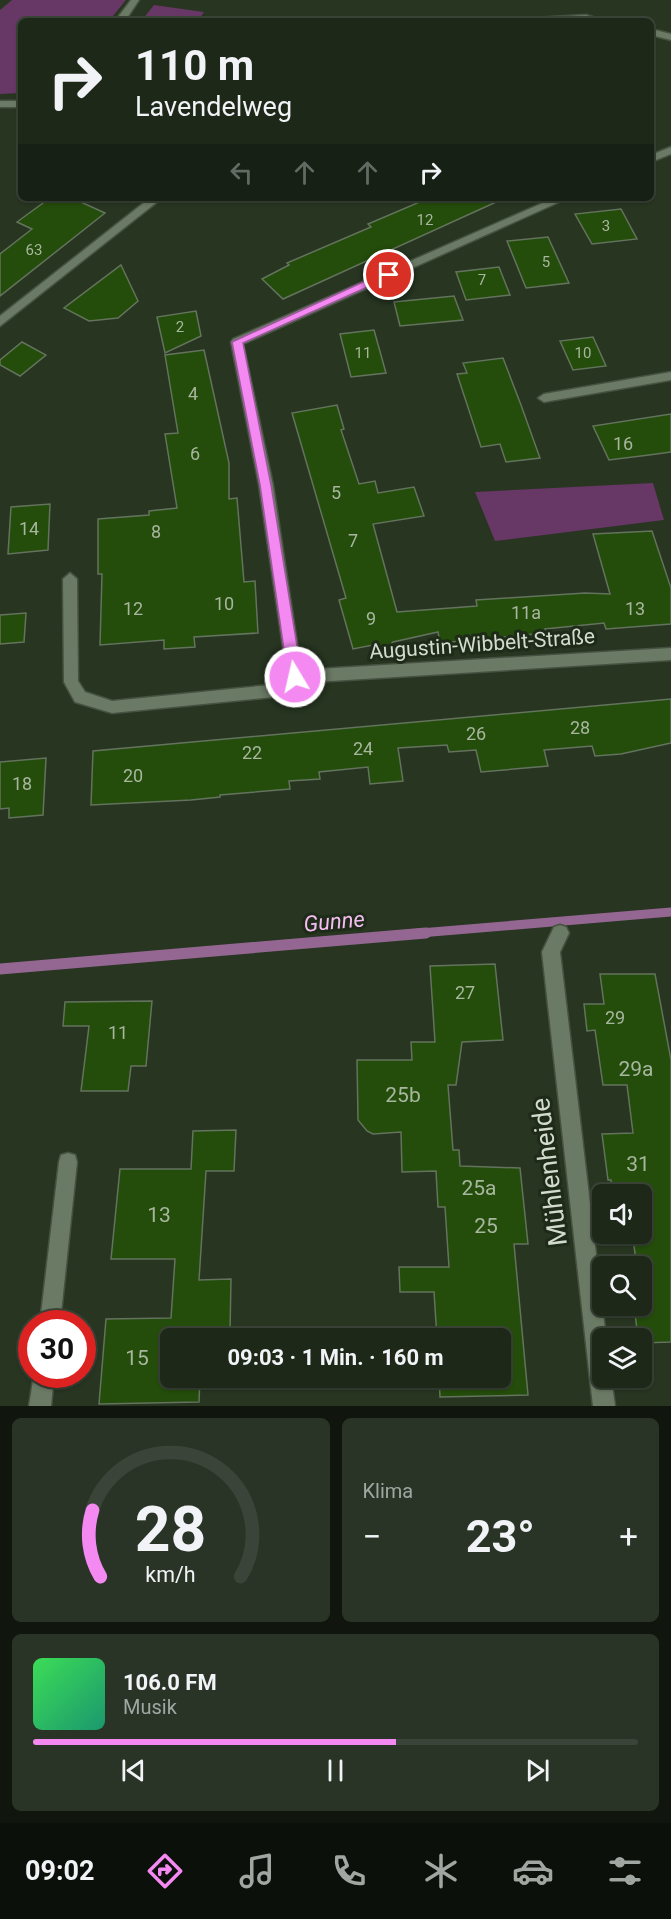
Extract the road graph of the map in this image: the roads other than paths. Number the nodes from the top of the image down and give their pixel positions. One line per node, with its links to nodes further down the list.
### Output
1 (135, 0): 2 (street)
2 (122, 18)
3 (654, 33): 4 (street)
4 (671, 37)
5 (0, 104): 6 (street)
6 (18, 104)
7 (671, 150): 8 (street)
8 (654, 158)
9 (153, 201): 11 (street)
10 (555, 201): 16 (street)
11 (0, 322)
12 (671, 375): 13 (street)
13 (544, 398)
14 (70, 579): 16 (street, Augustin-Wibbelt-Straße)
15 (671, 654): 16 (street, Augustin-Wibbelt-Straße)
16 (295, 677)
17 (560, 933): 22 (street, Mühlenheide)
18 (68, 1162): 19 (street)
19 (51, 1310)
20 (42, 1388): 21 (street)
21 (40, 1406)
22 (604, 1406)

